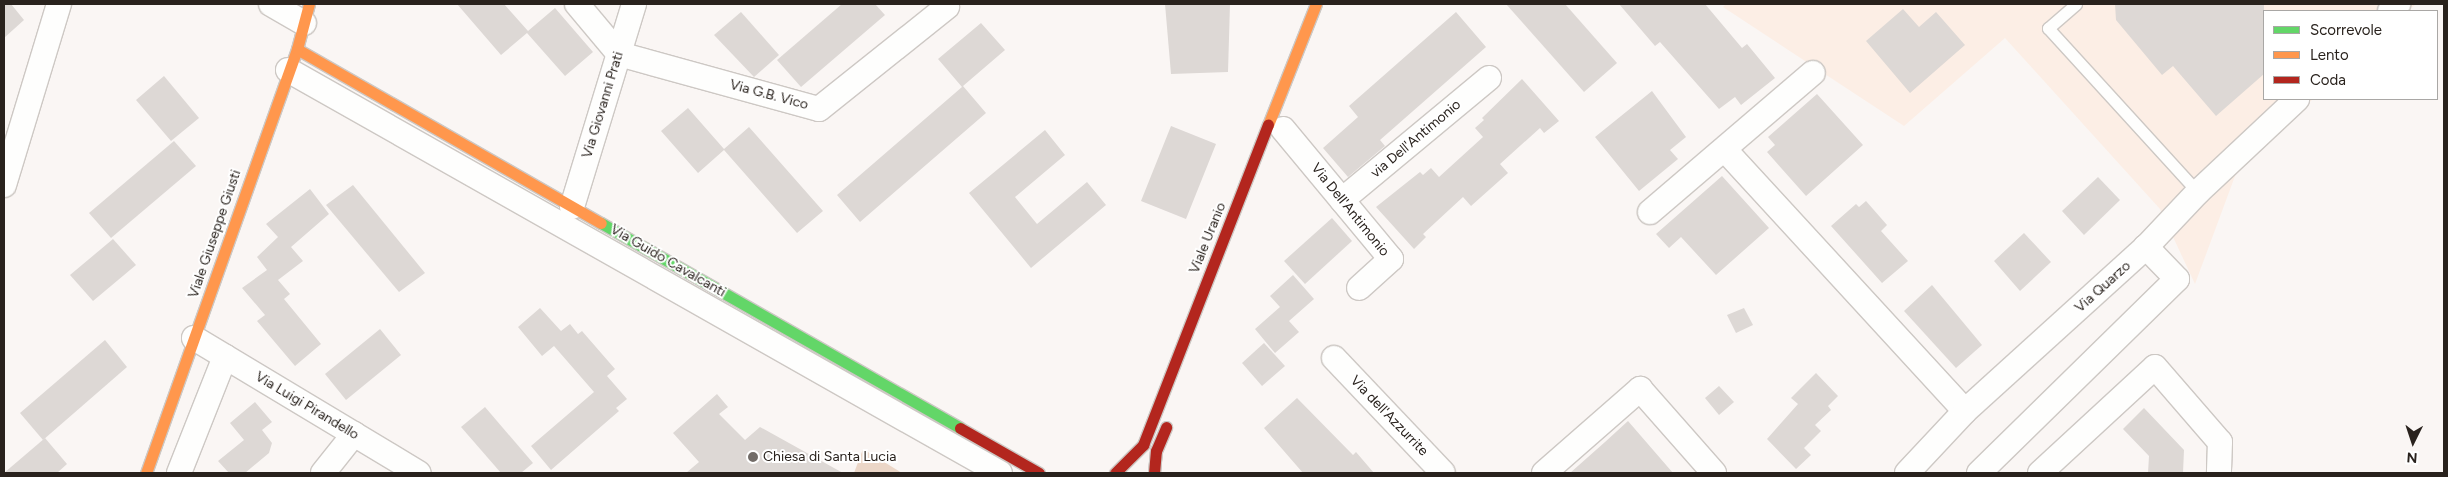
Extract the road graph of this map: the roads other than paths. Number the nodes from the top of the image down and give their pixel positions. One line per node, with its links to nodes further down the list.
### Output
1 (59, 4): 16 (street)
2 (271, 4): 8 (street)
3 (577, 4): 9 (street)
4 (634, 4): 9 (street, Via Giovanni Prati)
5 (1316, 4): 35 (street, Viale Uranio)
6 (2076, 4): 17 (lane)
7 (942, 5): 9 (street, Via G.B. Vico)
8 (306, 13): 10 (street, Viale Giuseppe Giusti)
9 (619, 54): 19 (street, Via Giovanni Prati)
10 (293, 60): 19 (street, Via Guido Cavalcanti); 23 (street, Viale Giuseppe Giusti); 33 (street, Via Guido Cavalcanti)
11 (1813, 73): 15 (street)
12 (1489, 78): 18 (street, via Dell'Antimonio)
13 (2296, 100): 17 (street, Via Quarzo)
14 (1282, 132): 18 (street, Via Dell'Antimonio)
15 (1726, 151): 20 (street); 26 (street)
16 (4, 185)
17 (2198, 192): 21 (street, Via Quarzo)
18 (1342, 200): 22 (street, Via Dell'Antimonio)
19 (572, 207): 34 (street, Via Guido Cavalcanti)
20 (1650, 212)
21 (2146, 248): 26 (street, Via Quarzo); 41 (street)
22 (1360, 288)
23 (194, 338): 24 (street, Via Luigi Pirandello); 29 (street, Viale Giuseppe Giusti)
24 (225, 357): 28 (street, Via Luigi Pirandello); 30 (street)
25 (1334, 358): 37 (street, Via dell'Azzurrite)
26 (1965, 411): 40 (street, Via Quarzo)
27 (1170, 414): 36 (street)
28 (354, 434): 31 (street); 32 (street, Via Luigi Pirandello)
29 (146, 473)
30 (179, 473)
31 (323, 473)
32 (419, 473)
33 (1000, 473)
34 (1039, 473)
35 (1115, 473)
36 (1154, 473)
37 (1443, 473)
38 (1544, 473): 39 (street)
39 (1714, 473)
40 (1907, 473)
41 (1979, 473)
42 (2040, 473): 43 (street)
43 (2219, 473)

